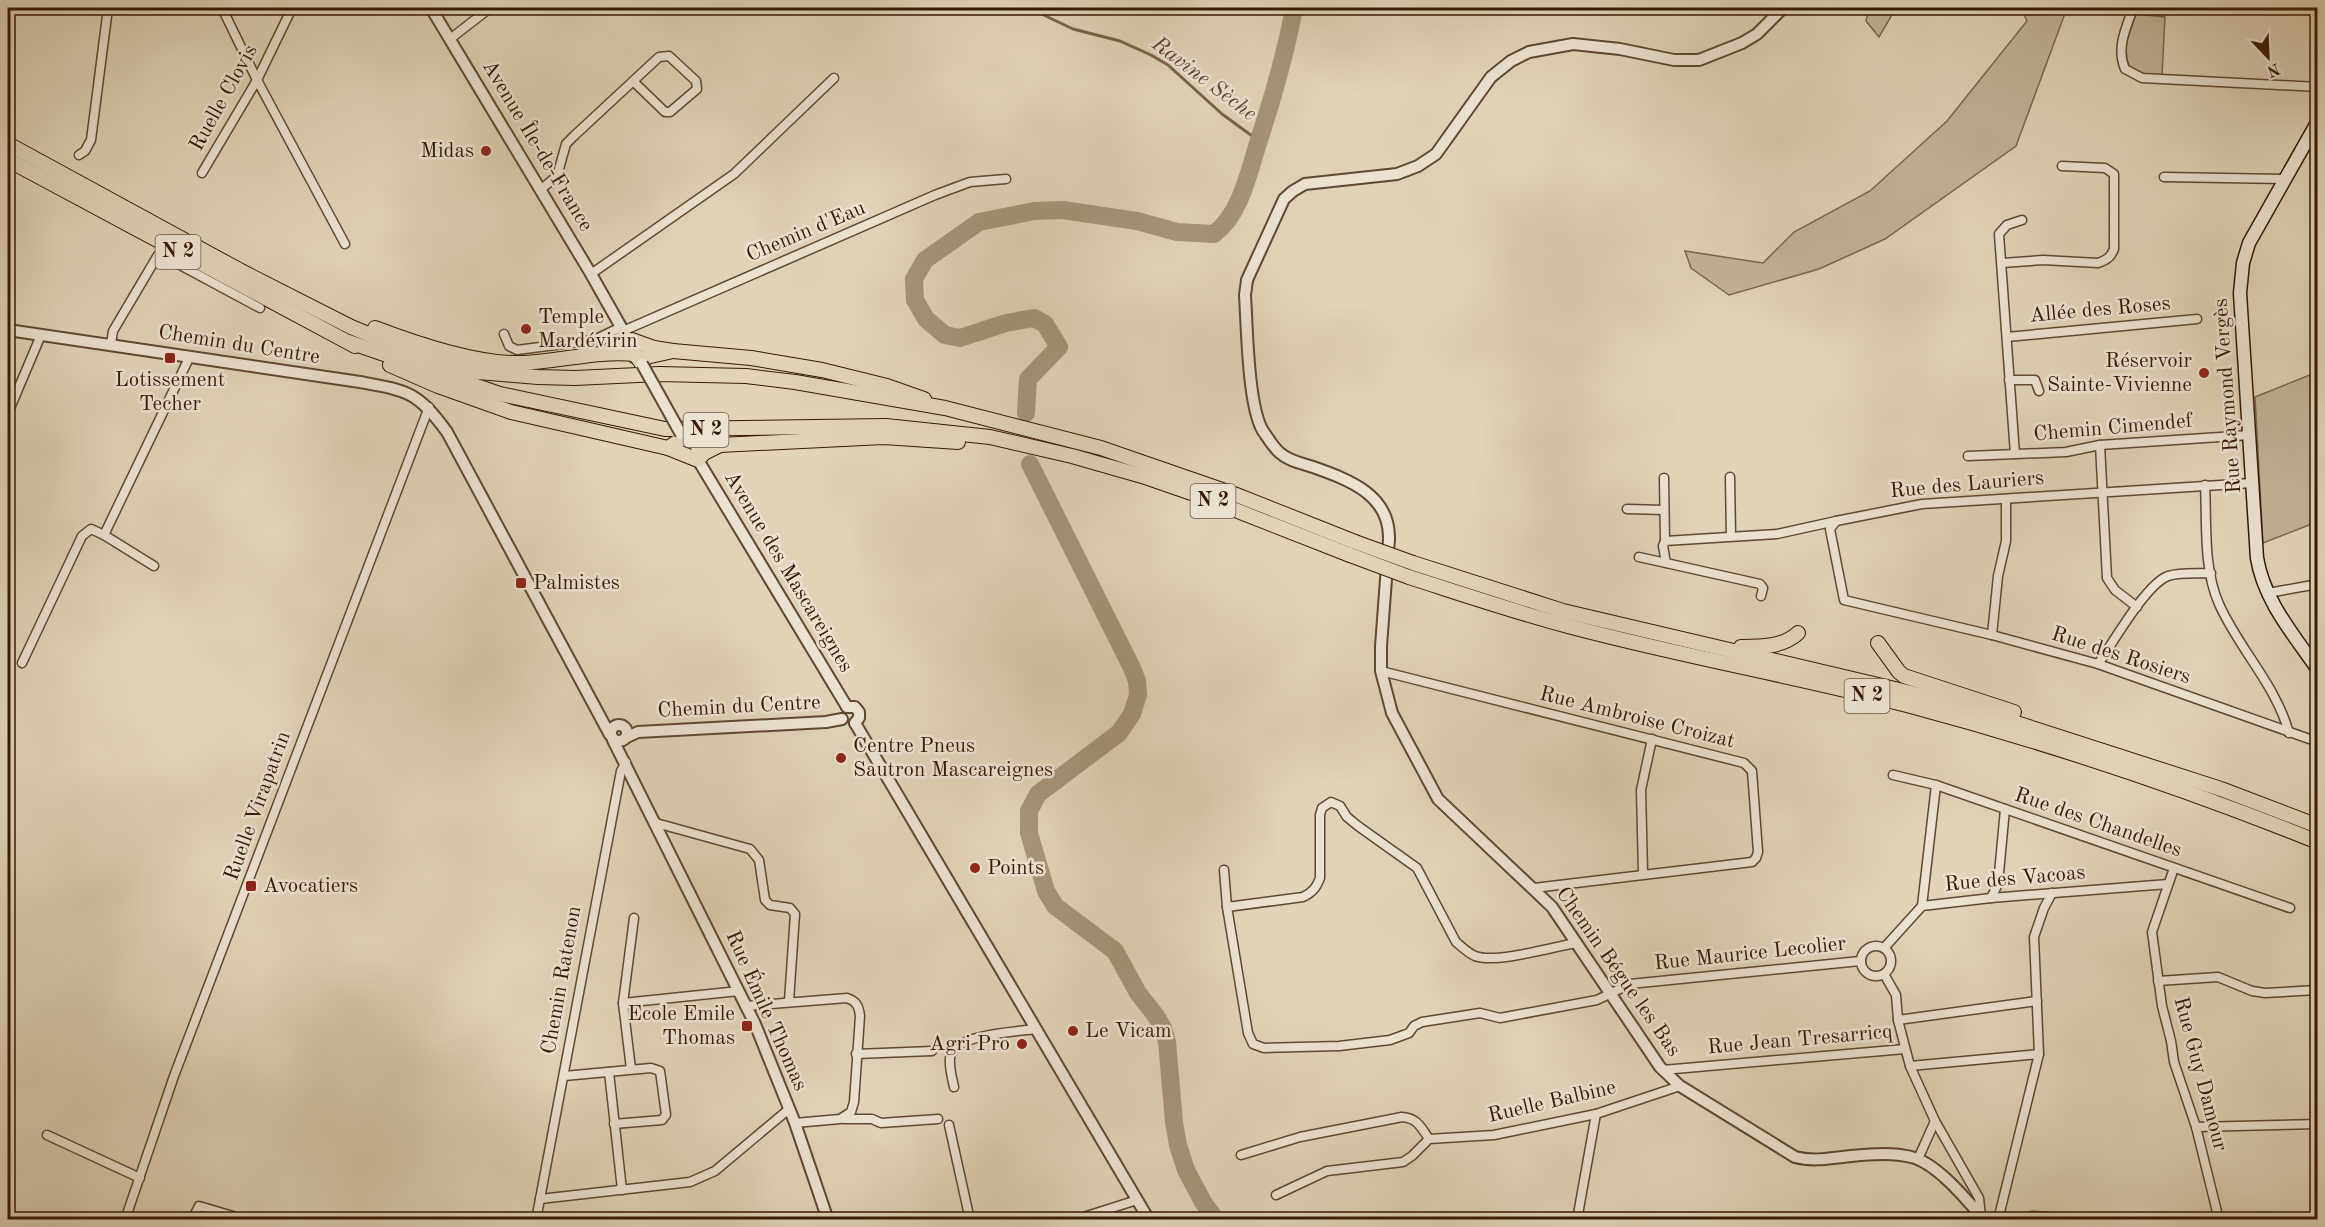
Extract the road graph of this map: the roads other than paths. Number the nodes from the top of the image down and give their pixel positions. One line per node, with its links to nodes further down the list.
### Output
1 (108, 8): 15 (street)
2 (222, 8): 10 (street)
3 (292, 8): 10 (street, Ruelle Clovis)
4 (431, 8): 8 (street, Avenue Île-de-France)
5 (490, 8): 8 (street)
6 (1783, 8): 83 (street, Chemin Bégue les Bas)
7 (2133, 8): 12 (street)
8 (450, 39): 22 (street, Avenue Île-de-France)
9 (834, 78): 26 (street)
10 (257, 80): 18 (street, Ruelle Clovis); 24 (street)
11 (633, 81): 11 (street); 22 (street)
12 (2318, 87)
13 (2318, 122): 21 (main road, Rue Raymond Vergès)
14 (8, 144): 27 (highway, N 2)
15 (79, 155)
16 (8, 160): 35 (highway, N 2)
17 (2062, 166): 25 (street)
18 (202, 173)
19 (2164, 177): 21 (street)
20 (1006, 179): 33 (street, Chemin d'Eau)
21 (2284, 179): 45 (main road, Rue Raymond Vergès)
22 (540, 190): 26 (street, Avenue Île-de-France)
23 (2022, 220): 25 (street, Chemin Cimendef)
24 (345, 244)
25 (2002, 263): 34 (street, Chemin Cimendef)
26 (591, 274): 33 (street, Avenue Île-de-France)
27 (300, 300): 33 (highway); 43 (highway, N 2)
28 (260, 308): 36 (street)
29 (2197, 319): 34 (street, Allée des Roses)
30 (8, 330): 32 (street, Chemin du Centre)
31 (504, 334): 33 (street, Chemin d'Eau)
32 (41, 335): 36 (street, Chemin du Centre); 44 (street)
33 (626, 337): 37 (highway); 39 (highway)
34 (2007, 337): 40 (street, Chemin Cimendef)
35 (349, 342): 49 (highway); 51 (highway, N 2)
36 (111, 344): 38 (street, Chemin du Centre)
37 (672, 351): 39 (highway); 43 (highway)
38 (190, 356): 42 (street, Chemin du Centre); 63 (street)
39 (642, 364): 46 (street, Avenue des Mascareignes, bridge)
40 (2009, 380): 41 (street); 50 (street, Chemin Cimendef)
41 (2039, 391)
42 (429, 407): 85 (street, Chemin du Centre); 152 (street, Ruelle Virapatrin)
43 (945, 408): 66 (highway, N 2)
44 (8, 410)
45 (2250, 435): 48 (street, Chemin Cimendef); 56 (main road, Rue Raymond Vergès)
46 (682, 436): 47 (highway); 49 (highway); 53 (street, Avenue des Mascareignes)
47 (720, 445): 51 (highway); 53 (highway)
48 (2100, 445): 50 (street, Chemin Cimendef); 58 (street)
49 (668, 448): 53 (highway)
50 (2015, 454): 52 (street, Chemin Cimendef)
51 (1072, 456): 66 (highway, N 2)
52 (1968, 456)
53 (698, 460): 84 (street, Avenue des Mascareignes)
54 (1730, 477): 64 (street)
55 (1664, 478): 61 (street)
56 (2252, 483): 57 (street, Rue des Lauriers); 73 (main road, Rue Raymond Vergès)
57 (2205, 485): 58 (street, Rue des Lauriers); 71 (street)
58 (2103, 491): 59 (street, Rue des Lauriers); 75 (street)
59 (2006, 499): 62 (street, Rue des Lauriers); 77 (street)
60 (1627, 509): 61 (street)
61 (1664, 510): 65 (street)
62 (1836, 521): 64 (street, Rue des Lauriers); 77 (street, Rue des Rosiers)
63 (104, 535): 69 (street); 80 (street)
64 (1731, 536): 65 (street, Rue des Lauriers)
65 (1665, 541): 68 (street)
66 (1352, 548): 70 (highway, N 2, bridge)
67 (1639, 557): 68 (street)
68 (1666, 562): 74 (street)
69 (154, 566)
70 (1411, 570): 79 (highway, N 2); 101 (highway, N 2)
71 (2211, 573): 75 (street); 90 (street)
72 (2318, 585): 73 (street)
73 (2268, 594): 82 (main road, Rue Raymond Vergès)
74 (1761, 596)
75 (2137, 607): 81 (street)
76 (1798, 633): 79 (highway)
77 (1992, 635): 81 (street, Rue des Rosiers)
78 (1878, 643): 91 (highway)
79 (1716, 646): 91 (highway, N 2)
80 (22, 663)
81 (2098, 664): 90 (street, Rue des Rosiers)
82 (2318, 670)
83 (1381, 671): 92 (street, Rue Ambroise Croizat); 106 (street, Chemin Bégue les Bas)
84 (847, 707): 86 (street); 87 (street)
85 (601, 716): 88 (street); 93 (street)
86 (842, 719): 87 (street); 89 (street, Chemin du Centre)
87 (855, 723): 126 (street)
88 (621, 725): 89 (street, Chemin du Centre); 93 (street)
89 (638, 732): 93 (street, Chemin du Centre)
90 (2289, 733): 94 (street, Rue des Rosiers)
91 (2055, 734): 100 (highway, N 2)
92 (1652, 739): 104 (street); 104 (street, Rue Ambroise Croizat)
93 (618, 741): 95 (street)
94 (2318, 742)
95 (626, 762): 99 (street, Rue Émile Thomas); 135 (street, Chemin Ratenon)
96 (1893, 775): 97 (street, Rue des Chandelles)
97 (1936, 785): 98 (street, Rue des Chandelles); 109 (street)
98 (2005, 809): 102 (street, Rue des Chandelles); 108 (street)
99 (656, 823): 119 (street, Rue Émile Thomas); 121 (street, Rue Émile Thomas)
100 (2318, 826)
101 (2318, 842)
102 (2174, 868): 105 (street, Rue Guy Damour); 111 (street, Rue des Chandelles)
103 (1224, 870): 110 (street)
104 (1643, 873): 106 (street, Rue Ambroise Croizat)
105 (2168, 884): 107 (street, Rue des Vacoas); 117 (street, Rue Guy Damour)
106 (1534, 888): 113 (street, Chemin Bégue les Bas)
107 (2052, 893): 108 (street, Rue des Vacoas); 122 (street)
108 (1991, 898): 109 (street, Rue des Vacoas)
109 (1922, 906): 114 (street, Rue des Vacoas)
110 (1227, 908): 113 (street); 120 (street, Rue Maurice Lecolier)
111 (2290, 908)
112 (634, 918): 123 (street)
113 (1576, 943): 120 (street, Chemin Bégue les Bas)
114 (1884, 948): 115 (street); 116 (street)
115 (1860, 961): 116 (street); 120 (street, Rue Maurice Lecolier)
116 (1884, 974): 125 (street)
117 (2158, 981): 118 (street); 147 (street, Rue Guy Damour)
118 (2318, 990)
119 (739, 991): 123 (street); 124 (street, Rue Émile Thomas)
120 (1611, 994): 133 (street, Chemin Bégue les Bas)
121 (789, 1001): 124 (street); 129 (street)
122 (2037, 1001): 125 (street); 130 (street)
123 (623, 1003): 132 (street)
124 (746, 1006): 138 (street, Rue Émile Thomas)
125 (1898, 1020): 127 (street)
126 (1035, 1029): 136 (street); 156 (street)
127 (1905, 1049): 131 (street); 133 (street, Rue Jean Tresarricq)
128 (932, 1051): 129 (street)
129 (856, 1054): 140 (street)
130 (2039, 1054): 131 (street); 169 (street)
131 (1910, 1066): 142 (street)
132 (631, 1069): 134 (street); 144 (street)
133 (1663, 1070): 137 (street, Chemin Bégue les Bas)
134 (609, 1072): 135 (street); 144 (street)
135 (564, 1076): 155 (street, Chemin Ratenon)
136 (954, 1086)
137 (1680, 1086): 139 (street, Ruelle Balbine); 151 (street, Chemin Bégue les Bas)
138 (789, 1109): 143 (street, Rue Émile Thomas); 153 (street)
139 (1596, 1114): 149 (street, Ruelle Balbine); 168 (street)
140 (840, 1119): 141 (street); 143 (street)
141 (938, 1119)
142 (1935, 1121): 151 (street); 159 (street)
143 (795, 1123): 164 (street, Rue Émile Thomas)
144 (614, 1124): 153 (street)
145 (2318, 1124): 147 (street)
146 (949, 1125): 165 (street)
147 (2196, 1127): 171 (street, Rue Guy Damour)
148 (47, 1135): 152 (street)
149 (1429, 1139): 150 (street); 154 (street)
150 (1241, 1155)
151 (1918, 1159): 159 (street)
152 (140, 1178): 158 (street, Ruelle Virapatrin)
153 (622, 1190): 155 (street)
154 (1276, 1195)
155 (540, 1199): 163 (street, Chemin Ratenon)
156 (1137, 1200): 166 (street); 167 (street)
157 (233, 1216): 162 (street)
158 (126, 1218): 161 (street)
159 (1983, 1218)
160 (2079, 1219): 170 (street)
161 (138, 1220)
162 (192, 1220)
163 (536, 1220)
164 (828, 1220)
165 (970, 1220)
166 (1074, 1220)
167 (1149, 1220)
168 (1577, 1220)
169 (1998, 1220)
170 (2018, 1220)
171 (2219, 1220)

